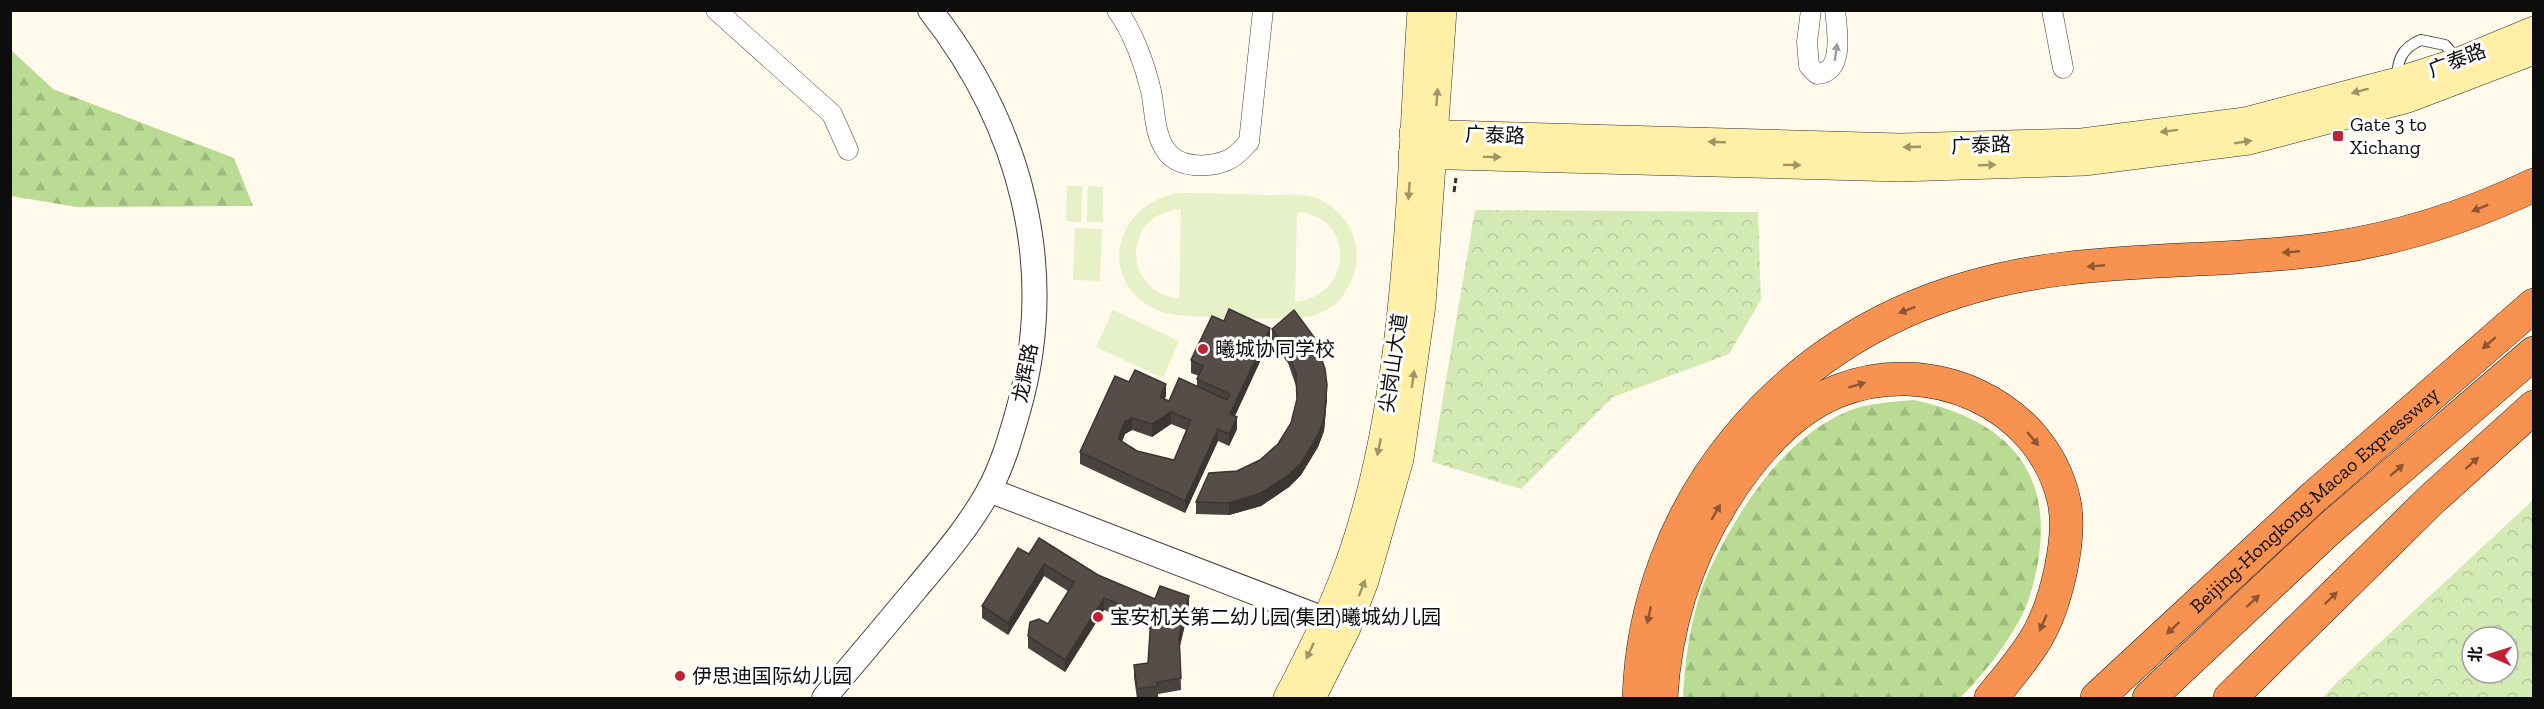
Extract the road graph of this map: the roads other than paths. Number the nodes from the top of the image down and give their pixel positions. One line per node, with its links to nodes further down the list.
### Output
1 (716, 10): 14 (street)
2 (930, 10): 19 (street, 龙辉路)
3 (1117, 10): 4 (street)
4 (1263, 10)
5 (1421, 10): 13 (main road, 尖岗山大道)
6 (1443, 10): 13 (main road, 尖岗山大道, one-way to 6)
7 (1811, 10): 8 (street, one-way to 8)
8 (1835, 10)
9 (2052, 10): 12 (street)
10 (2534, 30): 13 (main road, 广泰路, one-way to 13)
11 (2534, 51): 13 (main road, 广泰路, one-way to 11)
12 (2063, 68)
13 (1423, 144): 21 (main road, 尖岗山大道)
14 (848, 150)
15 (2534, 184): 20 (highway, one-way to 20)
16 (2534, 305): 28 (highway, Beijing-Hongkong-Macao Expressway, one-way to 28)
17 (2534, 352): 29 (highway, Beijing-Hongkong-Macao Expressway, one-way to 17)
18 (2534, 407): 30 (highway, one-way to 18)
19 (989, 490): 21 (street); 22 (street, 龙辉路)
20 (1677, 561): 25 (highway, one-way to 25); 26 (highway); 27 (highway, one-way to 27)
21 (1336, 623): 23 (main road, 尖岗山大道, one-way to 23); 24 (main road, 尖岗山大道)
22 (825, 699)
23 (1287, 699)
24 (1312, 699)
25 (1638, 699)
26 (1661, 699)
27 (1991, 699)
28 (2097, 699)
29 (2149, 699)
30 (2230, 699)

